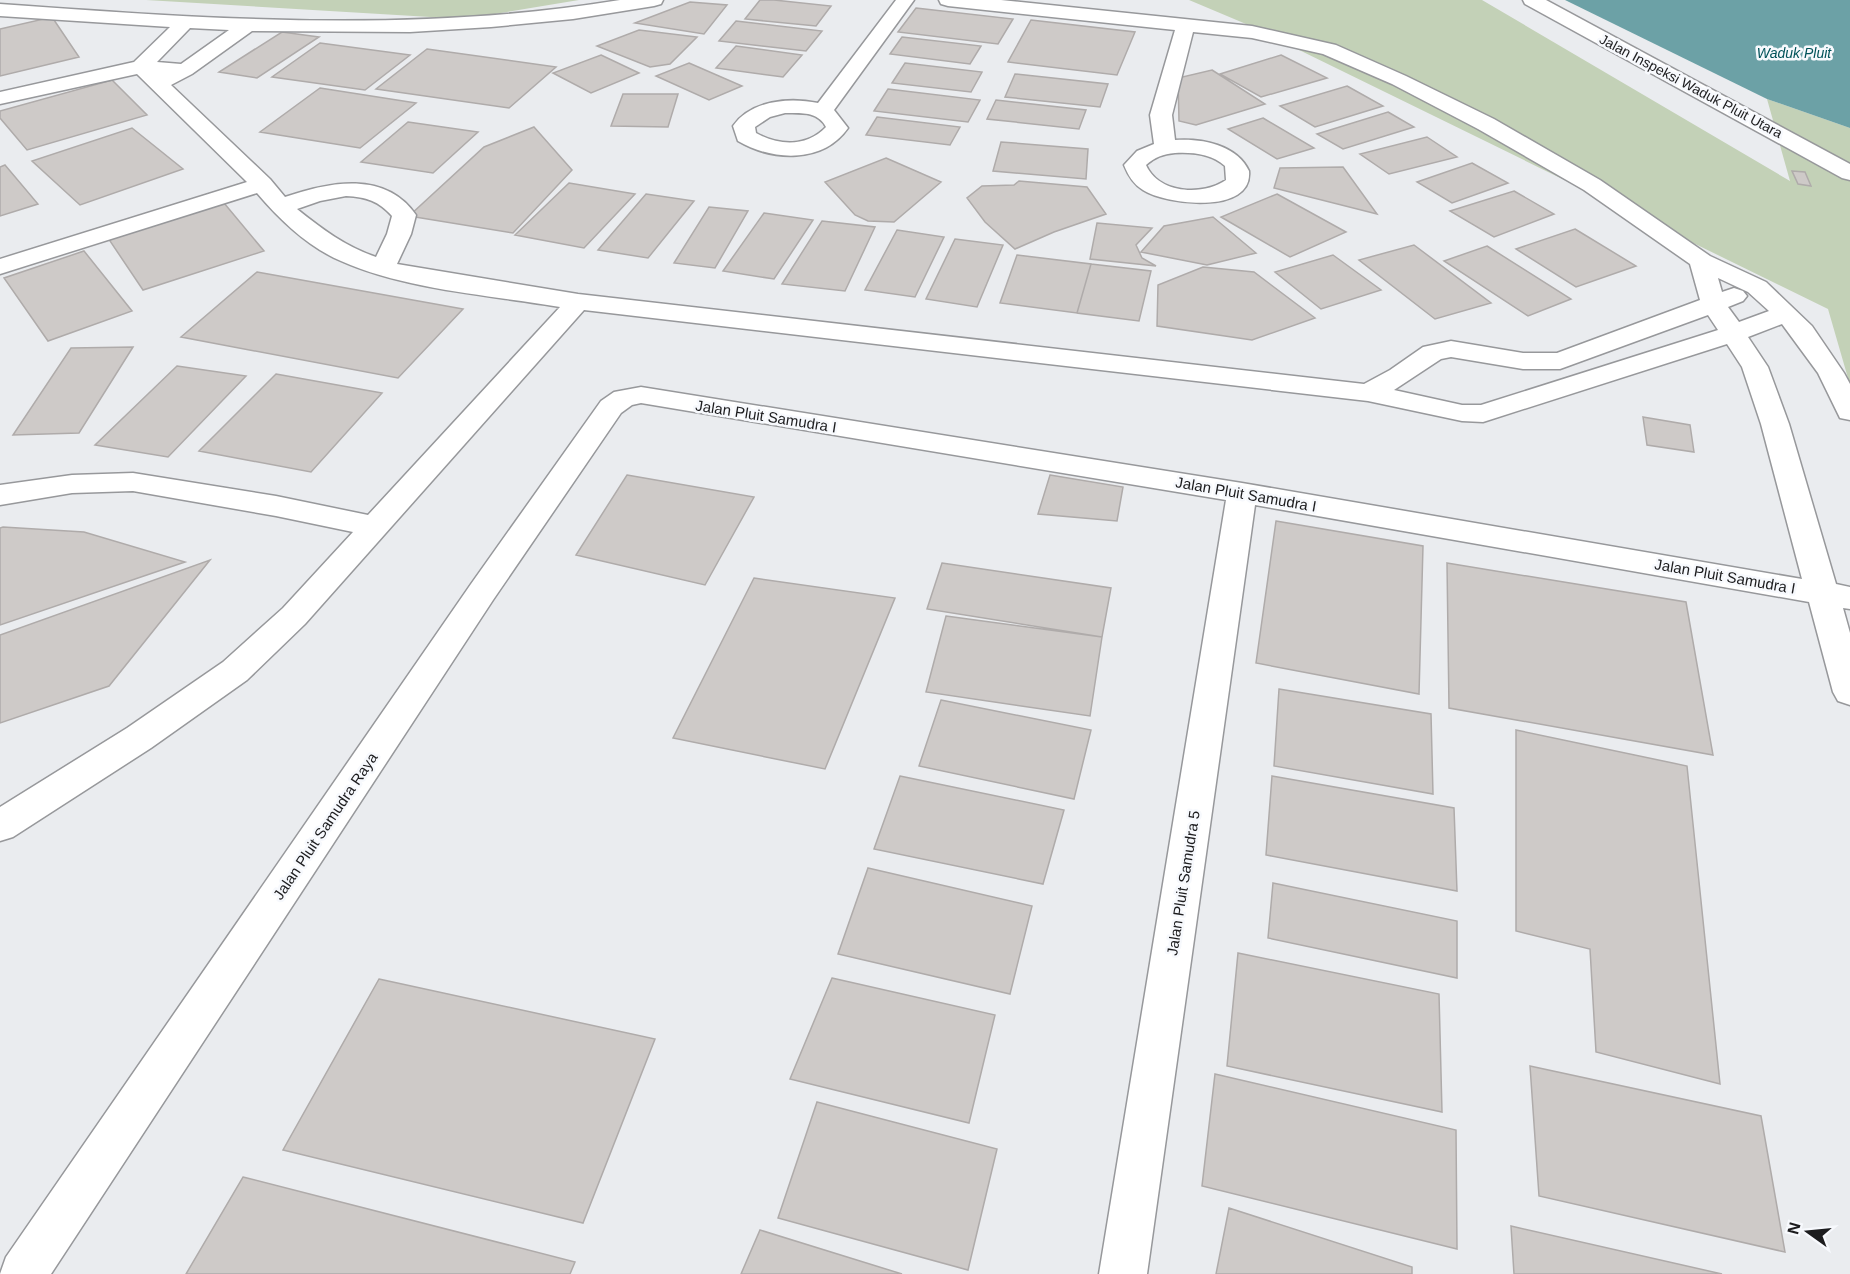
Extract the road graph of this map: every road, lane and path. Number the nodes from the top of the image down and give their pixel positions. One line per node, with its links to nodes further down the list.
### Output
1 (654, 0): 7 (street)
2 (905, 0): 11 (street)
3 (948, 0): 8 (street)
4 (1532, 0): 13 (street, Jalan Inspeksi Waduk Pluit Utara)
5 (0, 10): 6 (street)
6 (185, 22): 7 (street); 9 (street)
7 (249, 24): 9 (street)
8 (1186, 24): 12 (street); 16 (street)
9 (150, 75): 10 (street); 14 (street)
10 (0, 98)
11 (823, 111)
12 (1165, 147)
13 (1850, 173)
14 (261, 184): 15 (street); 17 (street)
15 (281, 207): 18 (street); 18 (street)
16 (1701, 261): 19 (street); 21 (street)
17 (0, 267)
18 (383, 268): 20 (street)
19 (1757, 287): 21 (street); 22 (street)
20 (578, 302): 26 (street); 31 (street)
21 (1713, 303): 23 (street); 24 (street)
22 (1786, 313): 23 (street); 28 (street)
23 (1734, 333): 25 (street); 32 (street)
24 (1523, 361): 25 (street); 26 (street)
25 (1564, 389): 26 (street)
26 (1368, 393)
27 (641, 395): 29 (street, Jalan Pluit Samudra I); 35 (street, Jalan Pluit Samudra Raya)
28 (1850, 412)
29 (1242, 493): 32 (street, Jalan Pluit Samudra I); 36 (street, Jalan Pluit Samudra 5)
30 (0, 495): 31 (street)
31 (374, 526): 34 (street)
32 (1835, 595): 33 (street)
33 (1850, 692)
34 (0, 826)
35 (23, 1274)
36 (1123, 1274)

